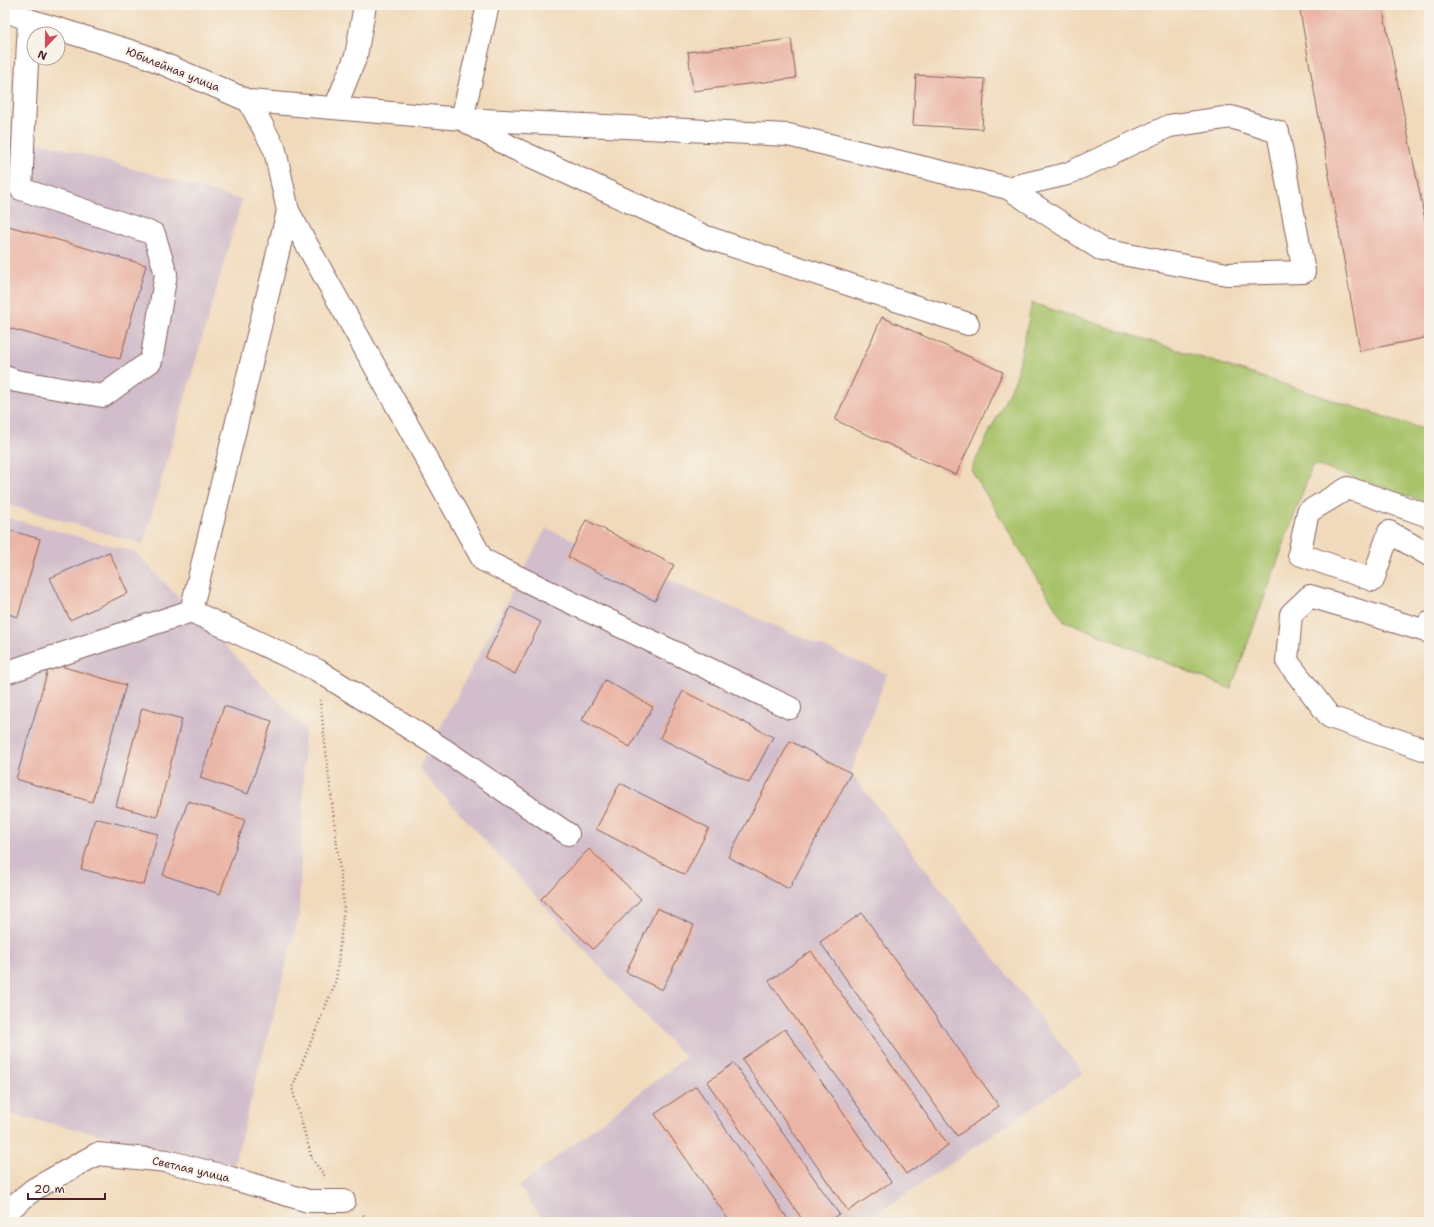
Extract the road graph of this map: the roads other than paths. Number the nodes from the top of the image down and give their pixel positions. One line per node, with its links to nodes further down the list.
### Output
1 (365, 5): 6 (street)
2 (488, 5): 7 (street)
3 (5, 10): 4 (street, Юбилейная улица)
4 (29, 20): 5 (street, Юбилейная улица); 8 (street)
5 (249, 101): 6 (street, Юбилейная улица); 10 (street)
6 (335, 108): 7 (street, Юбилейная улица)
7 (462, 119): 9 (street, Юбилейная улица); 11 (street)
8 (13, 170): 12 (street)
9 (1008, 188): 9 (street)
10 (288, 211): 15 (street); 18 (street)
11 (968, 324)
12 (5, 377)
13 (1429, 516): 14 (street)
14 (1429, 555)
15 (191, 611): 17 (street); 20 (street)
16 (1429, 623): 19 (street)
17 (5, 673)
18 (790, 708)
19 (1429, 750)
20 (568, 834)
21 (344, 1201): 22 (street, Светлая улица)
22 (5, 1213)

